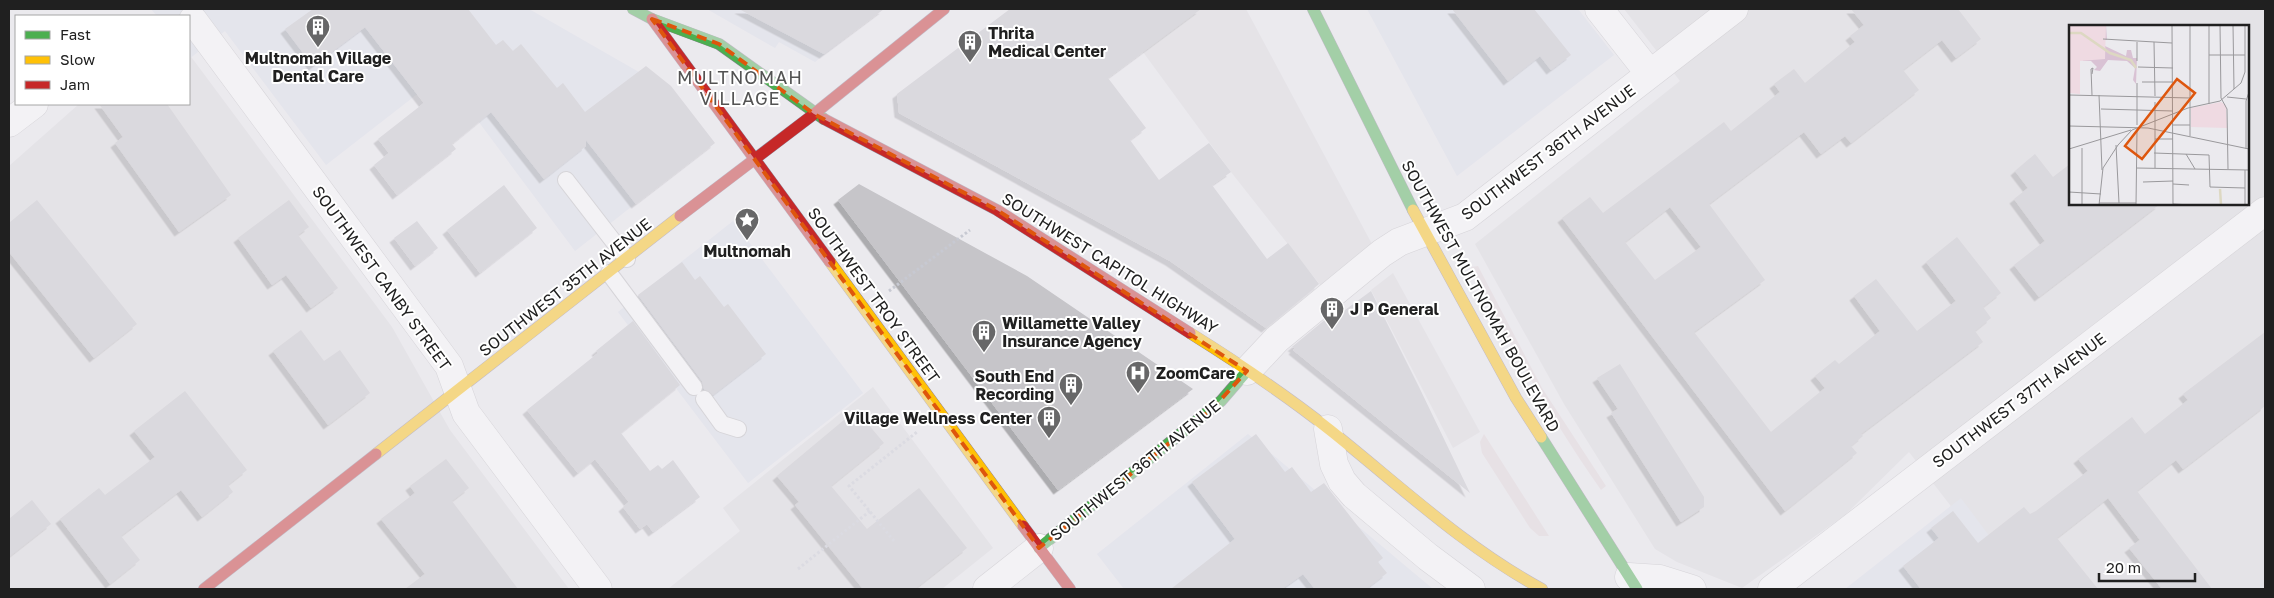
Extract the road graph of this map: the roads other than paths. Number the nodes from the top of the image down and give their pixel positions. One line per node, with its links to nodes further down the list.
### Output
1 (633, 9): 7 (street, SOUTHWEST CAPITOL HIGHWAY)
2 (944, 9): 10 (street, SOUTHWEST 35TH AVENUE)
3 (1313, 9): 15 (street, SOUTHWEST MULTNOMAH BOULEVARD)
4 (1598, 9): 8 (street)
5 (1734, 9): 8 (street, SOUTHWEST 36TH AVENUE)
6 (197, 17): 19 (street, SOUTHWEST CANBY STREET)
7 (652, 19): 10 (street, SOUTHWEST CAPITOL HIGHWAY); 12 (street, SOUTHWEST TROY STREET)
8 (1650, 74): 15 (street, SOUTHWEST 36TH AVENUE)
9 (33, 105): 11 (street)
10 (814, 114): 12 (street, SOUTHWEST 35TH AVENUE); 18 (street, SOUTHWEST CAPITOL HIGHWAY)
11 (9, 123)
12 (756, 158): 16 (street, SOUTHWEST 35TH AVENUE); 22 (street, SOUTHWEST TROY STREET)
13 (566, 180): 16 (lane)
14 (2265, 211): 31 (street, SOUTHWEST 37TH AVENUE)
15 (1424, 232): 18 (street, SOUTHWEST 36TH AVENUE); 23 (street, SOUTHWEST MULTNOMAH BOULEVARD)
16 (627, 259): 17 (street, SOUTHWEST 35TH AVENUE)
17 (609, 273): 19 (street, SOUTHWEST 35TH AVENUE); 20 (lane)
18 (1247, 371): 21 (street, SOUTHWEST CAPITOL HIGHWAY); 22 (street, SOUTHWEST 36TH AVENUE)
19 (457, 391): 25 (street, SOUTHWEST 35TH AVENUE); 26 (street, SOUTHWEST CANBY STREET)
20 (738, 429)
21 (1328, 429): 24 (street); 29 (street, SOUTHWEST CAPITOL HIGHWAY)
22 (1039, 548): 27 (street, SOUTHWEST 36TH AVENUE); 28 (street, SOUTHWEST TROY STREET)
23 (1633, 583): 30 (street)
24 (1460, 586)
25 (204, 589)
26 (598, 589)
27 (987, 589)
28 (1070, 589)
29 (1542, 589)
30 (1692, 589)
31 (1772, 589)

